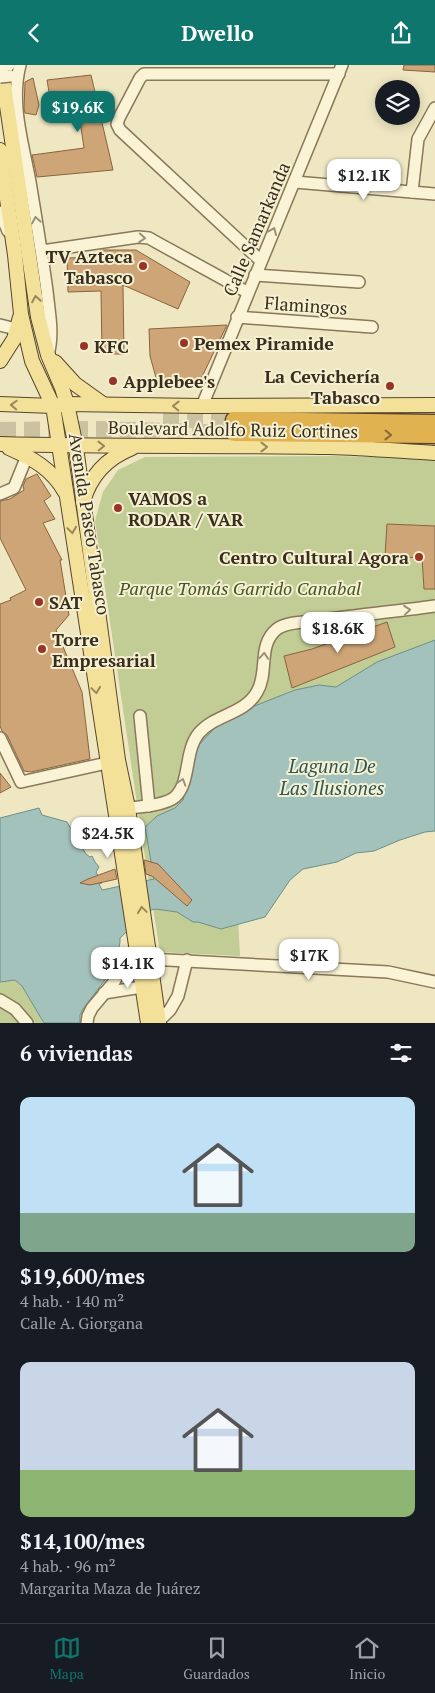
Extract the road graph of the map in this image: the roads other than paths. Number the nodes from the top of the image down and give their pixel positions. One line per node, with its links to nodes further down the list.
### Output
1 (20, 65): 3 (street, Avenida Paseo Tabasco)
2 (341, 69): 6 (street, Calle Samarkanda); 12 (street)
3 (6, 74): 11 (street, Avenida Paseo Tabasco, one-way to 3); 20 (main road, Avenida Paseo Tabasco, one-way to 3)
4 (435, 108): 7 (street)
5 (0, 151): 10 (main road)
6 (295, 182): 7 (street); 12 (street, Calle Samarkanda, one-way to 6)
7 (412, 192): 8 (street)
8 (435, 194)
9 (0, 211): 10 (street)
10 (14, 243): 19 (main road)
11 (42, 251): 15 (street, one-way to 15); 20 (street, Avenida Paseo Tabasco)
12 (261, 261): 13 (street, Calle Samarkanda)
13 (255, 275): 14 (street); 15 (street, Calle Samarkanda)
14 (359, 282)
15 (248, 292): 16 (street, Calle Samarkanda)
16 (237, 317): 18 (street, Flamingos); 26 (street, Calle Samarkanda)
17 (0, 325): 19 (street)
18 (372, 327)
19 (21, 333): 21 (main road); 23 (main road, Avenida Paseo Tabasco)
20 (48, 355): 23 (main road, Avenida Paseo Tabasco); 24 (main road)
21 (0, 361)
22 (0, 404): 23 (main road, Boulevard Adolfo Ruiz Cortines, one-way to 22)
23 (60, 405): 24 (main road, Boulevard Adolfo Ruiz Cortines); 33 (main road, Avenida Paseo Tabasco); 34 (main road, Avenida Paseo Tabasco)
24 (103, 405): 26 (main road, Boulevard Adolfo Ruiz Cortines, one-way to 24)
25 (435, 405): 26 (main road, Boulevard Adolfo Ruiz Cortines)
26 (202, 406)
27 (435, 413): 28 (highway)
28 (392, 423): 29 (highway); 30 (highway, one-way to 30)
29 (435, 423)
30 (435, 435)
31 (1, 445): 33 (main road, Boulevard Adolfo Ruiz Cortines); 36 (main road)
32 (138, 446): 34 (main road, Boulevard Adolfo Ruiz Cortines, one-way to 32); 35 (main road, Boulevard Adolfo Ruiz Cortines, one-way to 35); 39 (main road)
33 (60, 447): 34 (main road, Boulevard Adolfo Ruiz Cortines); 38 (main road, Avenida Paseo Tabasco)
34 (76, 447): 39 (main road, Avenida Paseo Tabasco)
35 (435, 453)
36 (27, 456): 37 (street); 38 (main road)
37 (0, 494)
38 (67, 495): 43 (main road, Avenida Paseo Tabasco, one-way to 43)
39 (83, 503): 43 (main road, Avenida Paseo Tabasco)
40 (435, 606): 44 (street, one-way to 40)
41 (140, 715): 44 (street)
42 (0, 738): 43 (street)
43 (112, 761): 45 (main road, Avenida Paseo Tabasco); 46 (main road, Avenida Paseo Tabasco)
44 (149, 806): 45 (street)
45 (128, 808): 47 (main road, Avenida Paseo Tabasco, one-way to 45)
46 (137, 951): 50 (main road, Avenida Paseo Tabasco); 51 (street)
47 (149, 959): 48 (street); 53 (main road, Avenida Paseo Tabasco)
48 (187, 960): 49 (street); 53 (street)
49 (435, 982)
50 (142, 987): 51 (street); 53 (main road, Avenida Paseo Tabasco)
51 (104, 993): 55 (street)
52 (0, 1000): 54 (street)
53 (155, 1022)
54 (27, 1023)
55 (88, 1023)

